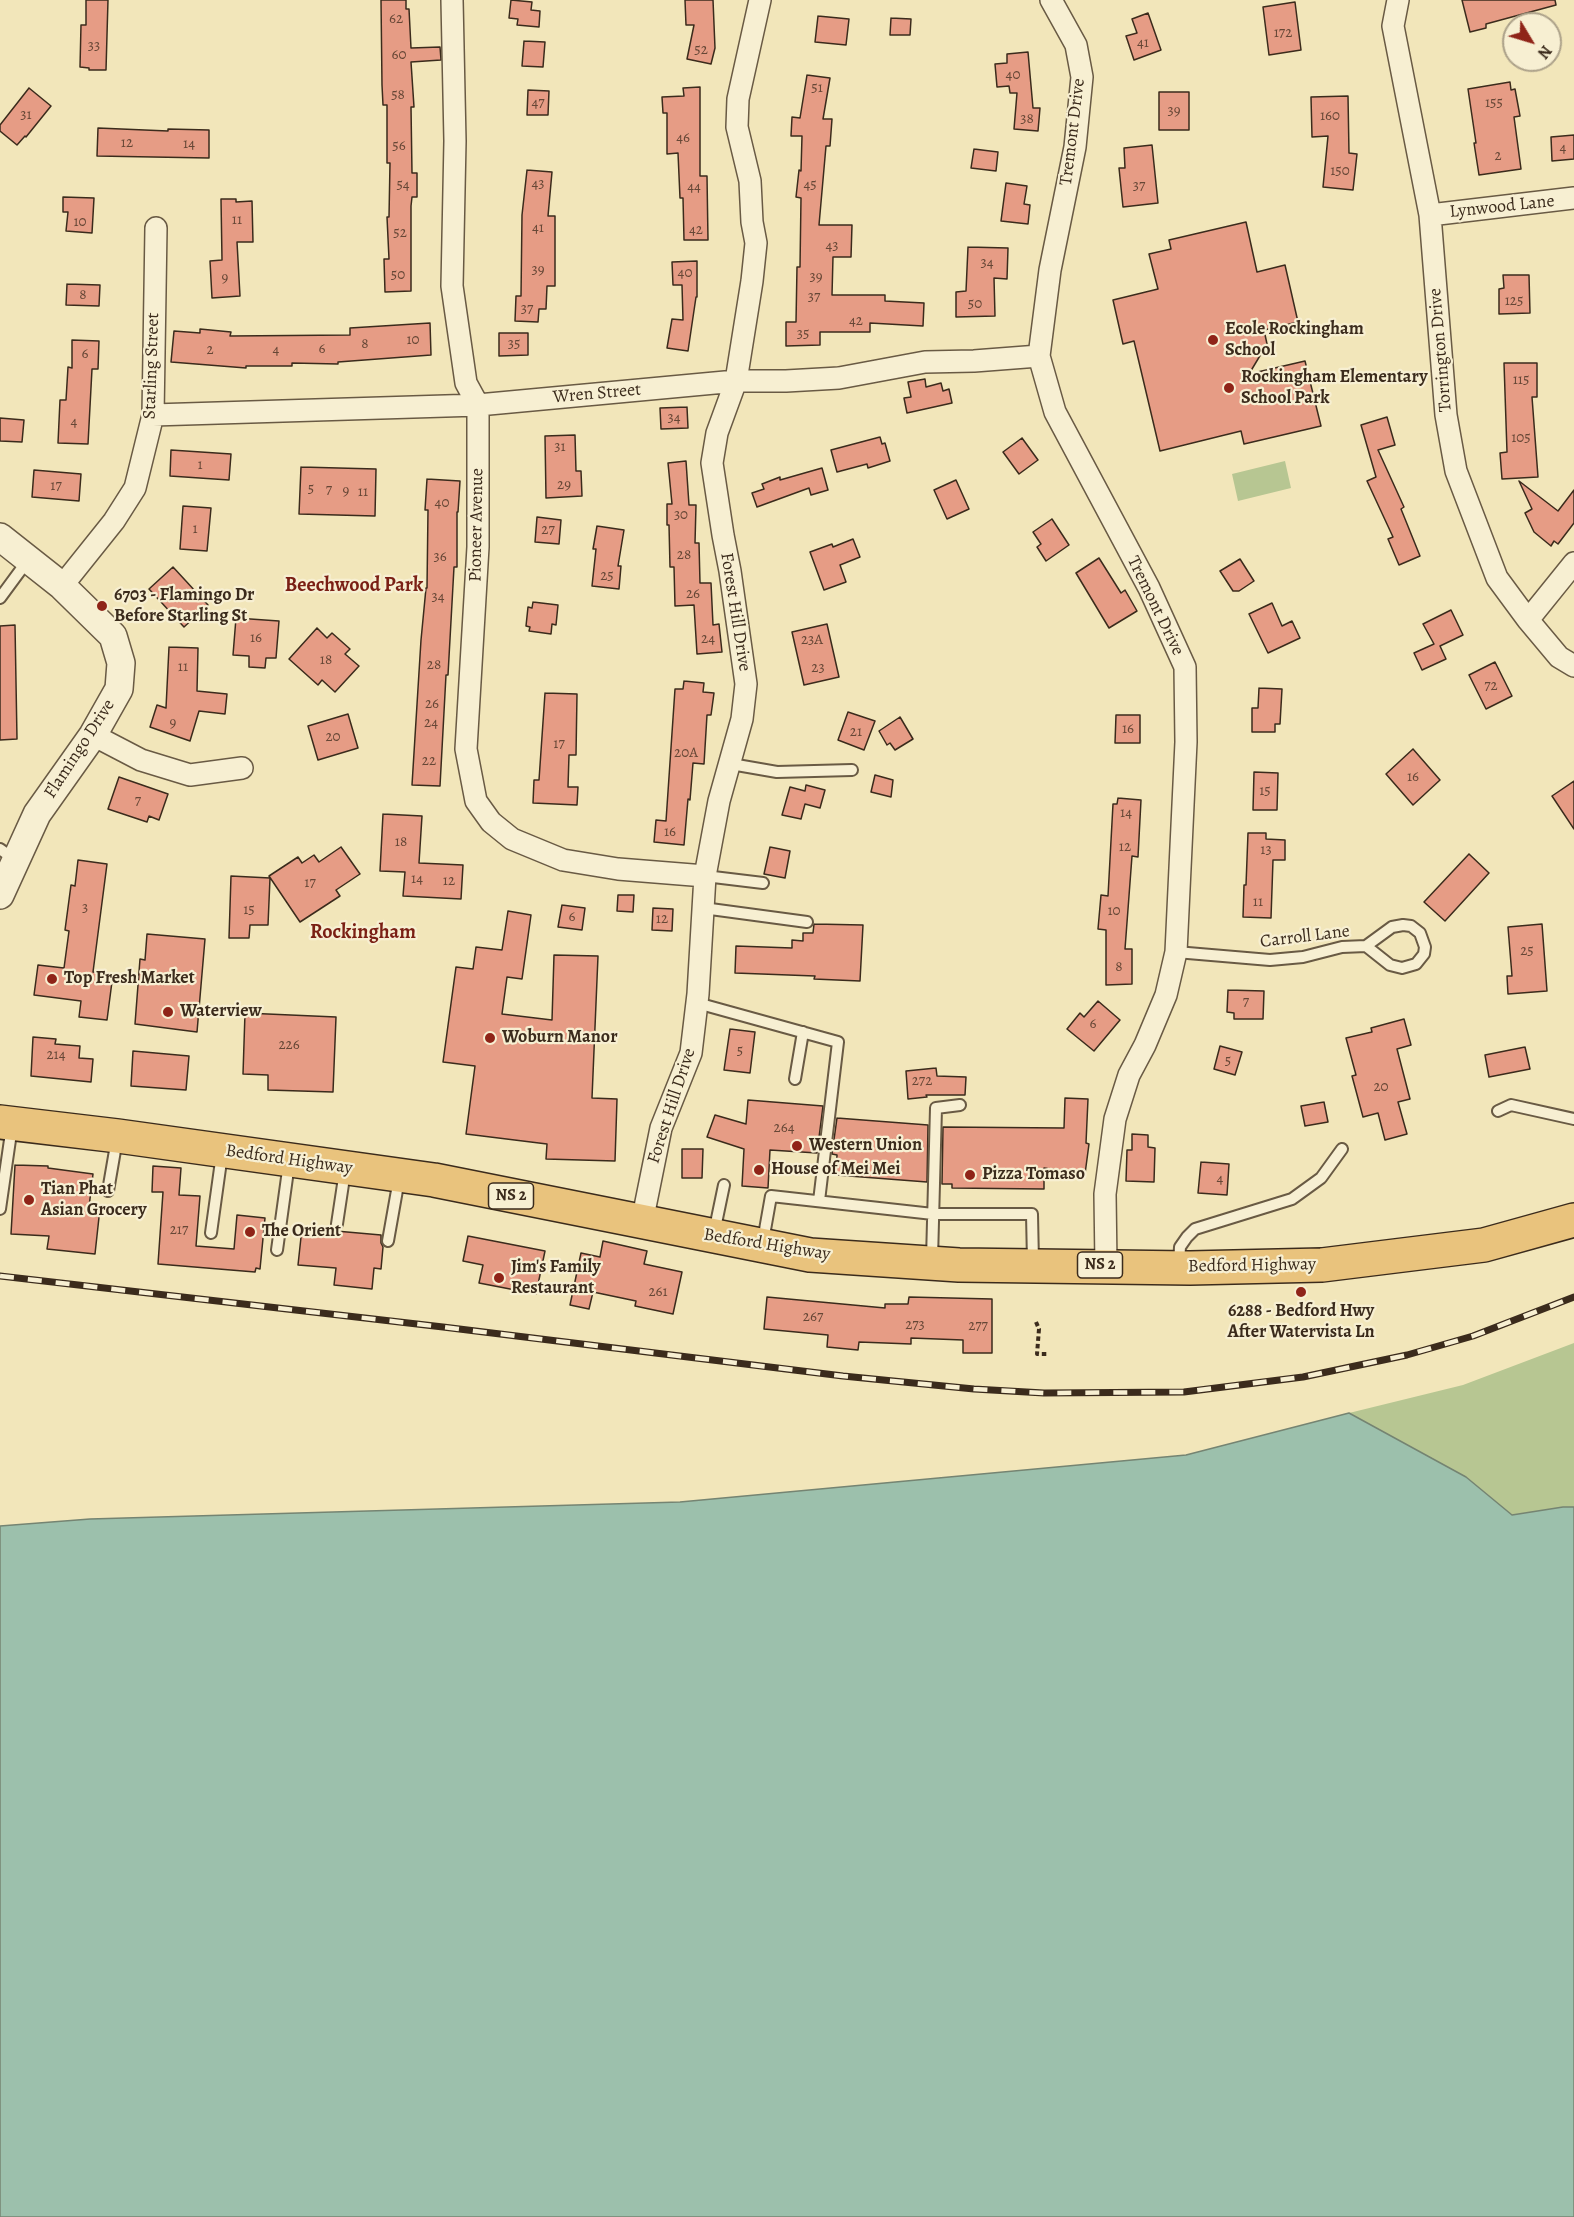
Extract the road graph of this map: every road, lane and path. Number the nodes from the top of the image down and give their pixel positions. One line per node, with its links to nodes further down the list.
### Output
1 (452, 0): 10 (street, Pioneer Avenue)
2 (760, 0): 9 (street, Forest Hill Drive)
3 (1051, 0): 8 (street, Tremont Drive)
4 (1398, 0): 6 (street, Torrington Drive)
5 (1574, 198): 6 (street, Lynwood Lane)
6 (1430, 215): 17 (street, Torrington Drive)
7 (156, 228): 11 (street, Starling Street)
8 (1039, 356): 9 (street, Wren Street); 30 (street, Tremont Drive)
9 (736, 381): 10 (street, Wren Street); 20 (street, Forest Hill Drive)
10 (478, 405): 11 (street, Wren Street); 24 (street, Pioneer Avenue)
11 (153, 415): 15 (street, Starling Street)
12 (0, 537): 13 (street, Flamingo Drive)
13 (28, 560): 15 (street, Flamingo Drive); 16 (lane)
14 (1574, 563): 17 (street)
15 (62, 586): 19 (street, Flamingo Drive)
16 (0, 598)
17 (1528, 620): 18 (street, Torrington Drive)
18 (1574, 666)
19 (93, 735): 21 (street); 23 (street, Flamingo Drive)
20 (731, 764): 22 (lane); 24 (street, Forest Hill Drive)
21 (242, 768)
22 (852, 770)
23 (8, 855): 26 (street, Flamingo Drive)
24 (705, 876): 25 (lane); 27 (street, Forest Hill Drive)
25 (763, 883)
26 (0, 895)
27 (703, 908): 28 (lane); 31 (street, Forest Hill Drive)
28 (807, 922)
29 (1366, 946): 29 (lane, Carroll Lane); 30 (lane, Carroll Lane)
30 (1176, 952): 59 (street, Tremont Drive)
31 (697, 1003): 32 (lane); 50 (street, Forest Hill Drive)
32 (803, 1032): 33 (lane); 46 (lane)
33 (795, 1079)
34 (960, 1105): 48 (lane)
35 (1498, 1111): 36 (lane)
36 (1574, 1119)
37 (118, 1136): 38 (main road, Bedford Highway / NS 2); 40 (main road, Bedford Highway / NS 2); 45 (lane)
38 (5, 1138): 47 (lane)
39 (1342, 1149): 60 (lane)
40 (222, 1150): 41 (main road, Bedford Highway / NS 2); 52 (lane)
41 (290, 1160): 42 (main road, Bedford Highway / NS 2); 56 (lane)
42 (345, 1168): 43 (main road, Bedford Highway / NS 2); 51 (lane)
43 (399, 1176): 50 (main road, Bedford Highway / NS 2); 54 (lane)
44 (724, 1185): 53 (lane)
45 (108, 1191)
46 (819, 1201): 48 (lane); 55 (lane)
47 (0, 1209)
48 (933, 1214): 57 (lane); 58 (lane)
49 (1574, 1220): 60 (main road, Bedford Highway / NS 2)
50 (642, 1222): 53 (main road, Bedford Highway / NS 2)
51 (337, 1224)
52 (211, 1233)
53 (713, 1236): 55 (main road, Bedford Highway / NS 2)
54 (388, 1241)
55 (762, 1245): 57 (main road, Bedford Highway / NS 2)
56 (277, 1250)
57 (932, 1262): 58 (main road, Bedford Highway / NS 2)
58 (1033, 1265): 59 (main road, Bedford Highway / NS 2)
59 (1106, 1266): 60 (main road, Bedford Highway / NS 2)
60 (1179, 1267)
61 (1036, 1322): 62 (path)
62 (1047, 1354)

